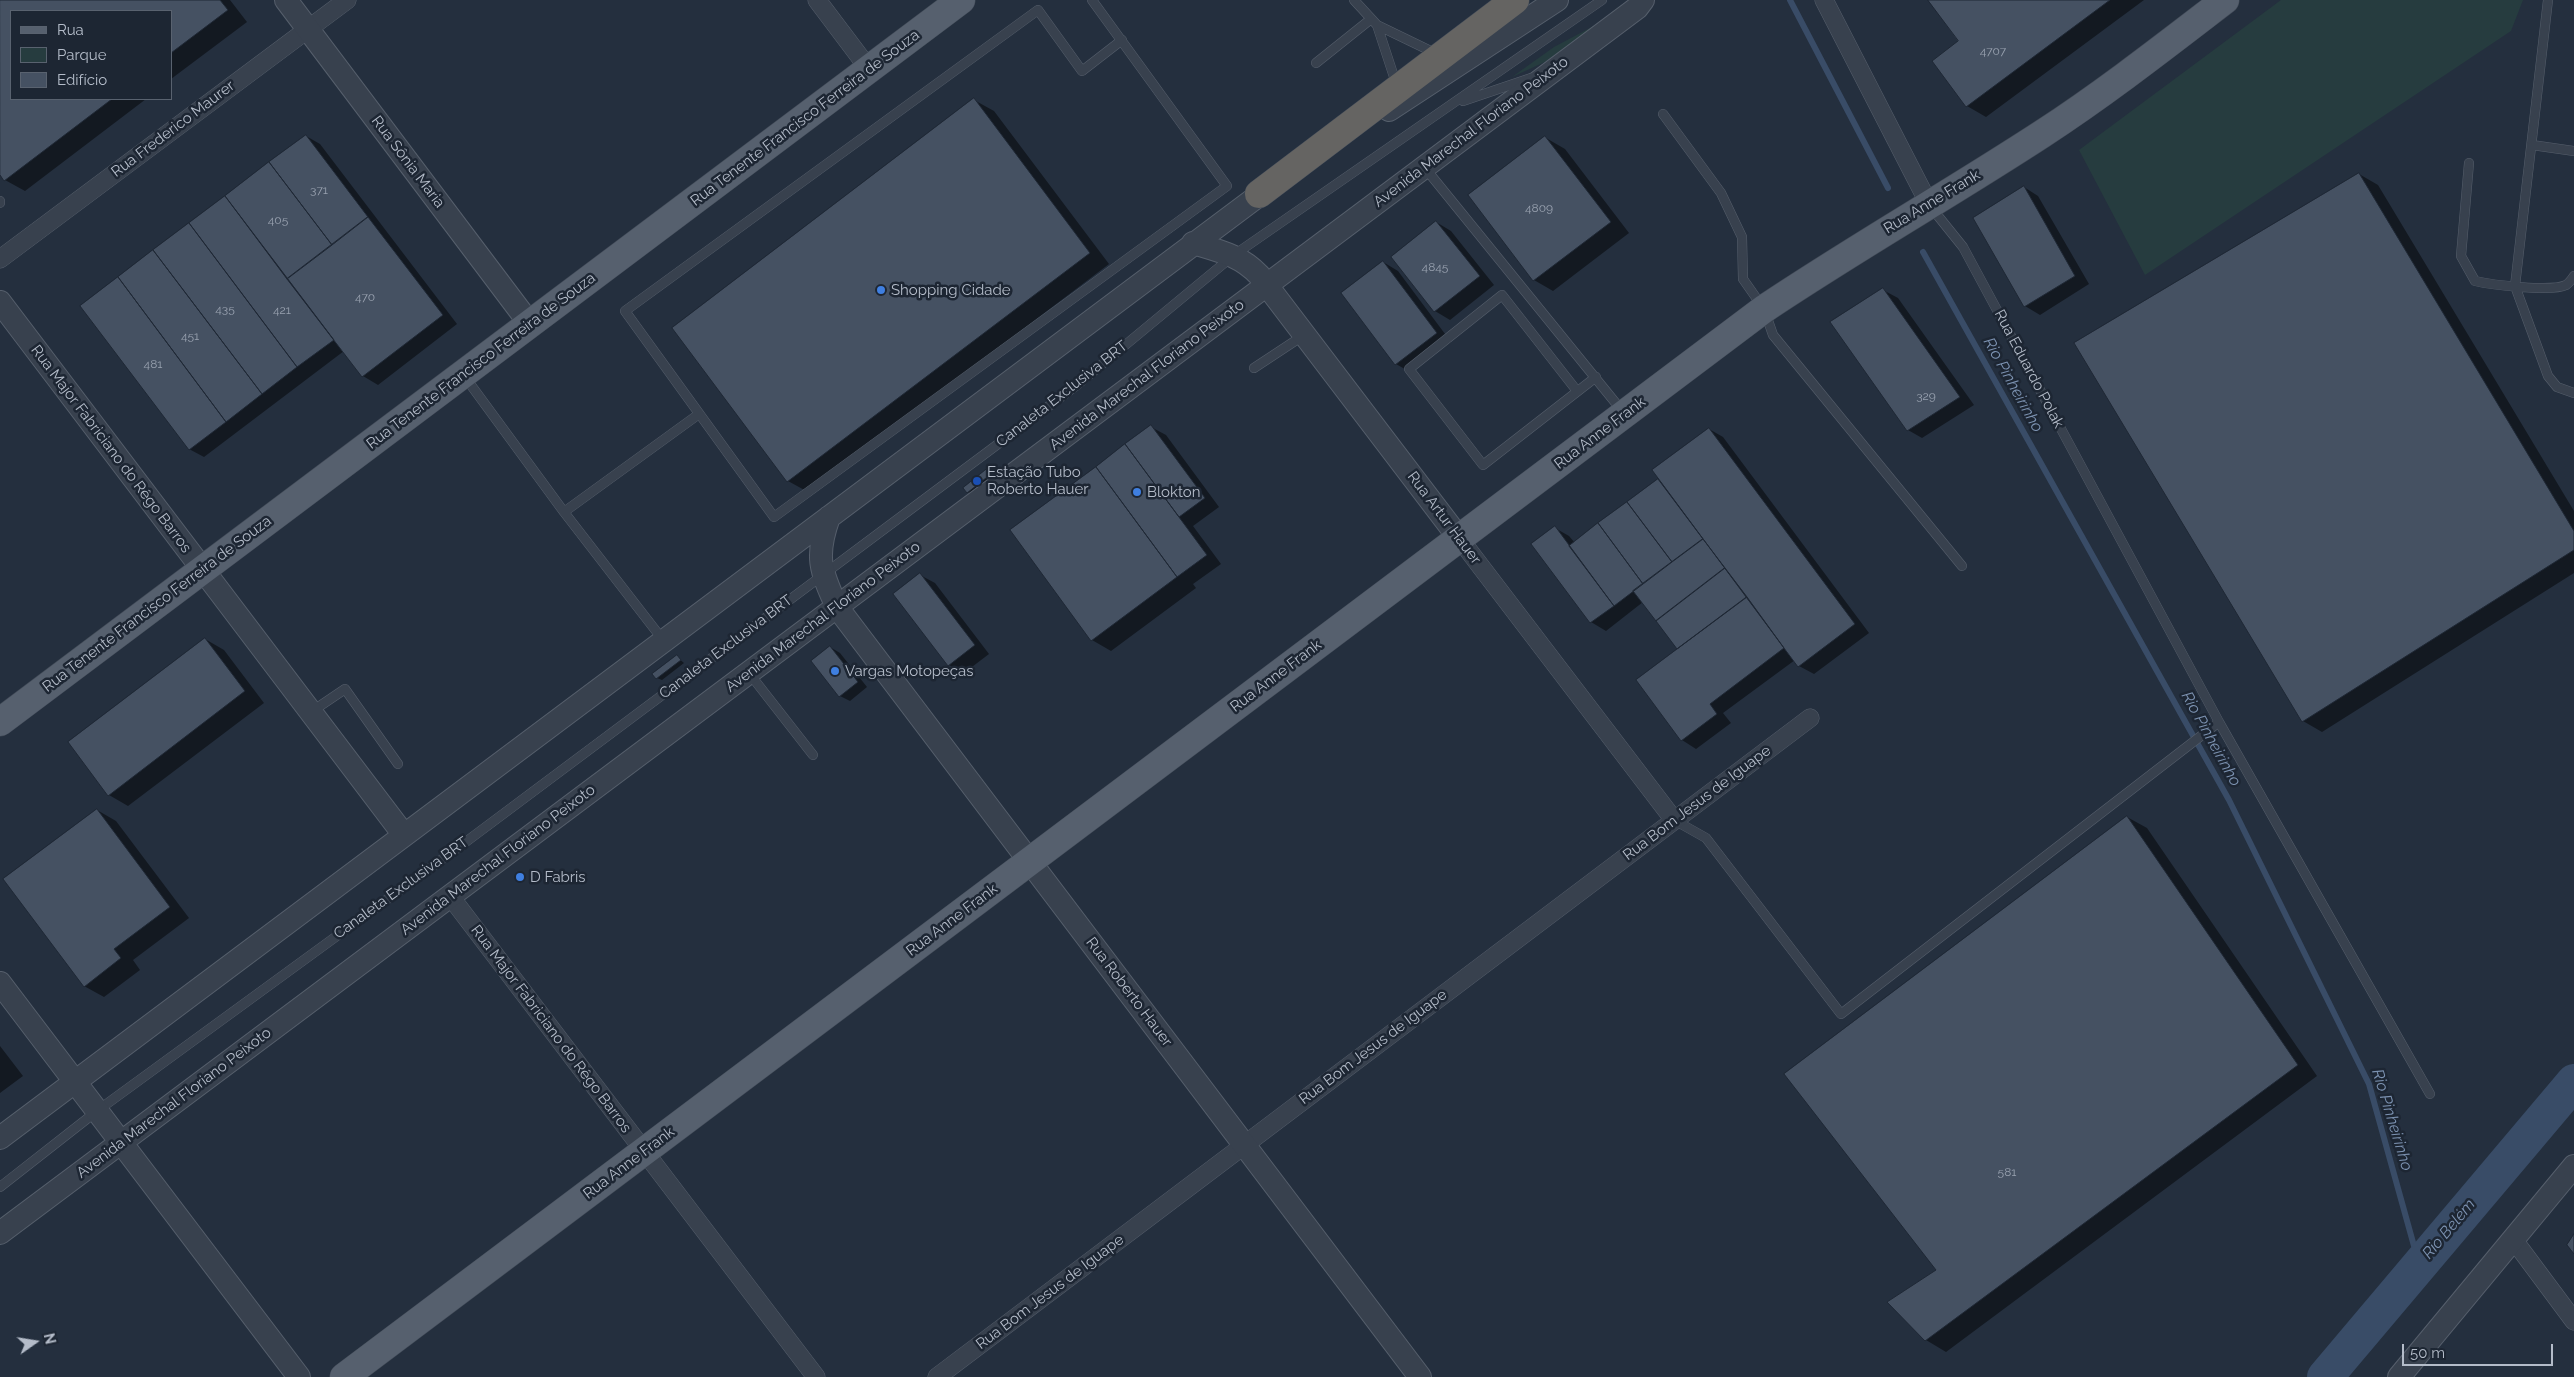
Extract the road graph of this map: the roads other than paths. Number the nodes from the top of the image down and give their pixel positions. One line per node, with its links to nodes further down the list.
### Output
1 (286, 0): 15 (street, Rua Sônia Maria)
2 (346, 0): 15 (street, Rua Frederico Maurer)
3 (817, 0): 20 (street)
4 (962, 0): 20 (main road, Rua Tenente Francisco Ferreira de Souza)
5 (1092, 0): 16 (lane)
6 (1354, 0): 14 (lane)
7 (1515, 0): 17 (highway)
8 (1558, 0): 28 (street)
9 (1602, 0): 22 (lane, Canaleta Exclusiva BRT)
10 (1824, 0): 29 (street, Rua Eduardo Polak)
11 (2224, 0): 29 (main road, Rua Anne Frank)
12 (2548, 0): 24 (lane)
13 (1644, 3): 19 (street, Avenida Marechal Floriano Peixoto)
14 (1374, 22): 17 (lane); 18 (lane); 21 (lane)
15 (307, 28): 32 (street, Rua Frederico Maurer); 38 (street, Rua Sônia Maria)
16 (1122, 40): 45 (lane); 45 (lane)
17 (1441, 56): 21 (highway)
18 (1316, 63)
19 (1557, 68): 22 (lane, Canaleta Exclusiva BRT); 27 (street, Avenida Marechal Floriano Peixoto)
20 (869, 69): 38 (main road, Rua Tenente Francisco Ferreira de Souza)
21 (1398, 88): 28 (highway)
22 (1451, 106): 31 (lane, Canaleta Exclusiva BRT)
23 (1663, 114): 37 (lane)
24 (2532, 145): 25 (lane); 35 (lane)
25 (2574, 151)
26 (2470, 163): 35 (lane)
27 (1425, 167): 34 (street, Avenida Marechal Floriano Peixoto); 42 (lane)
28 (1259, 194): 30 (street)
29 (1929, 204): 37 (main road, Rua Anne Frank); 59 (lane, Rua Eduardo Polak)
30 (1193, 243): 31 (street, Rua Artur Hauer); 48 (street)
31 (1234, 255): 34 (street, Rua Artur Hauer); 52 (lane, Canaleta Exclusiva BRT)
32 (0, 259)
33 (2574, 276): 35 (lane)
34 (1267, 285): 39 (street, Rua Artur Hauer); 53 (street, Avenida Marechal Floriano Peixoto)
35 (2515, 286): 44 (lane)
36 (0, 302): 51 (street, Rua Major Fabriciano do Rêgo Barros)
37 (1764, 309): 46 (main road, Rua Anne Frank); 50 (lane)
38 (530, 324): 41 (main road, Rua Tenente Francisco Ferreira de Souza)
39 (1305, 334): 40 (lane); 49 (street, Rua Artur Hauer)
40 (1254, 368)
41 (464, 374): 47 (lane); 51 (main road, Rua Tenente Francisco Ferreira de Souza)
42 (1596, 377): 43 (lane); 46 (lane)
43 (1577, 391): 43 (lane)
44 (2574, 393)
45 (699, 414): 47 (lane)
46 (1625, 414): 49 (main road, Rua Anne Frank)
47 (564, 512): 54 (lane)
48 (828, 517): 52 (street); 54 (street)
49 (1459, 538): 62 (street, Rua Artur Hauer); 64 (main road, Rua Anne Frank)
50 (1962, 566)
51 (203, 570): 56 (street, Rua Major Fabriciano do Rêgo Barros); 58 (main road, Rua Tenente Francisco Ferreira de Souza)
52 (822, 575): 53 (street, Rua Roberto Hauer); 69 (lane, Canaleta Exclusiva BRT)
53 (837, 607): 55 (street, Avenida Marechal Floriano Peixoto); 64 (street, Rua Roberto Hauer)
54 (663, 640): 63 (street)
55 (749, 673): 60 (lane); 65 (street, Avenida Marechal Floriano Peixoto)
56 (311, 712): 61 (lane); 63 (street, Rua Major Fabriciano do Rêgo Barros)
57 (1810, 718): 62 (street, Rua Bom Jesus de Iguape)
58 (0, 722)
59 (2219, 722): 62 (lane); 68 (lane, Rua Eduardo Polak)
60 (813, 755)
61 (398, 764)
62 (1674, 820): 72 (street, Rua Bom Jesus de Iguape)
63 (404, 835): 67 (street)
64 (1030, 861): 72 (street, Rua Roberto Hauer); 73 (main road, Rua Anne Frank)
65 (450, 896): 71 (street, Avenida Marechal Floriano Peixoto); 73 (street, Rua Major Fabriciano do Rêgo Barros)
66 (0, 983): 67 (street)
67 (75, 1082): 69 (street); 70 (street)
68 (2430, 1094)
69 (97, 1111): 71 (street); 75 (lane, Canaleta Exclusiva BRT)
70 (0, 1138)
71 (121, 1142): 76 (street, Avenida Marechal Floriano Peixoto); 79 (street)
72 (1245, 1145): 82 (street, Rua Bom Jesus de Iguape); 83 (street, Rua Roberto Hauer)
73 (644, 1152): 80 (main road, Rua Anne Frank); 81 (street, Rua Major Fabriciano do Rêgo Barros)
74 (2574, 1166): 77 (street)
75 (0, 1187)
76 (0, 1233)
77 (2513, 1239): 78 (street); 84 (street)
78 (2574, 1321)
79 (299, 1377)
80 (344, 1377)
81 (816, 1377)
82 (937, 1377)
83 (1420, 1377)
84 (2399, 1377)

